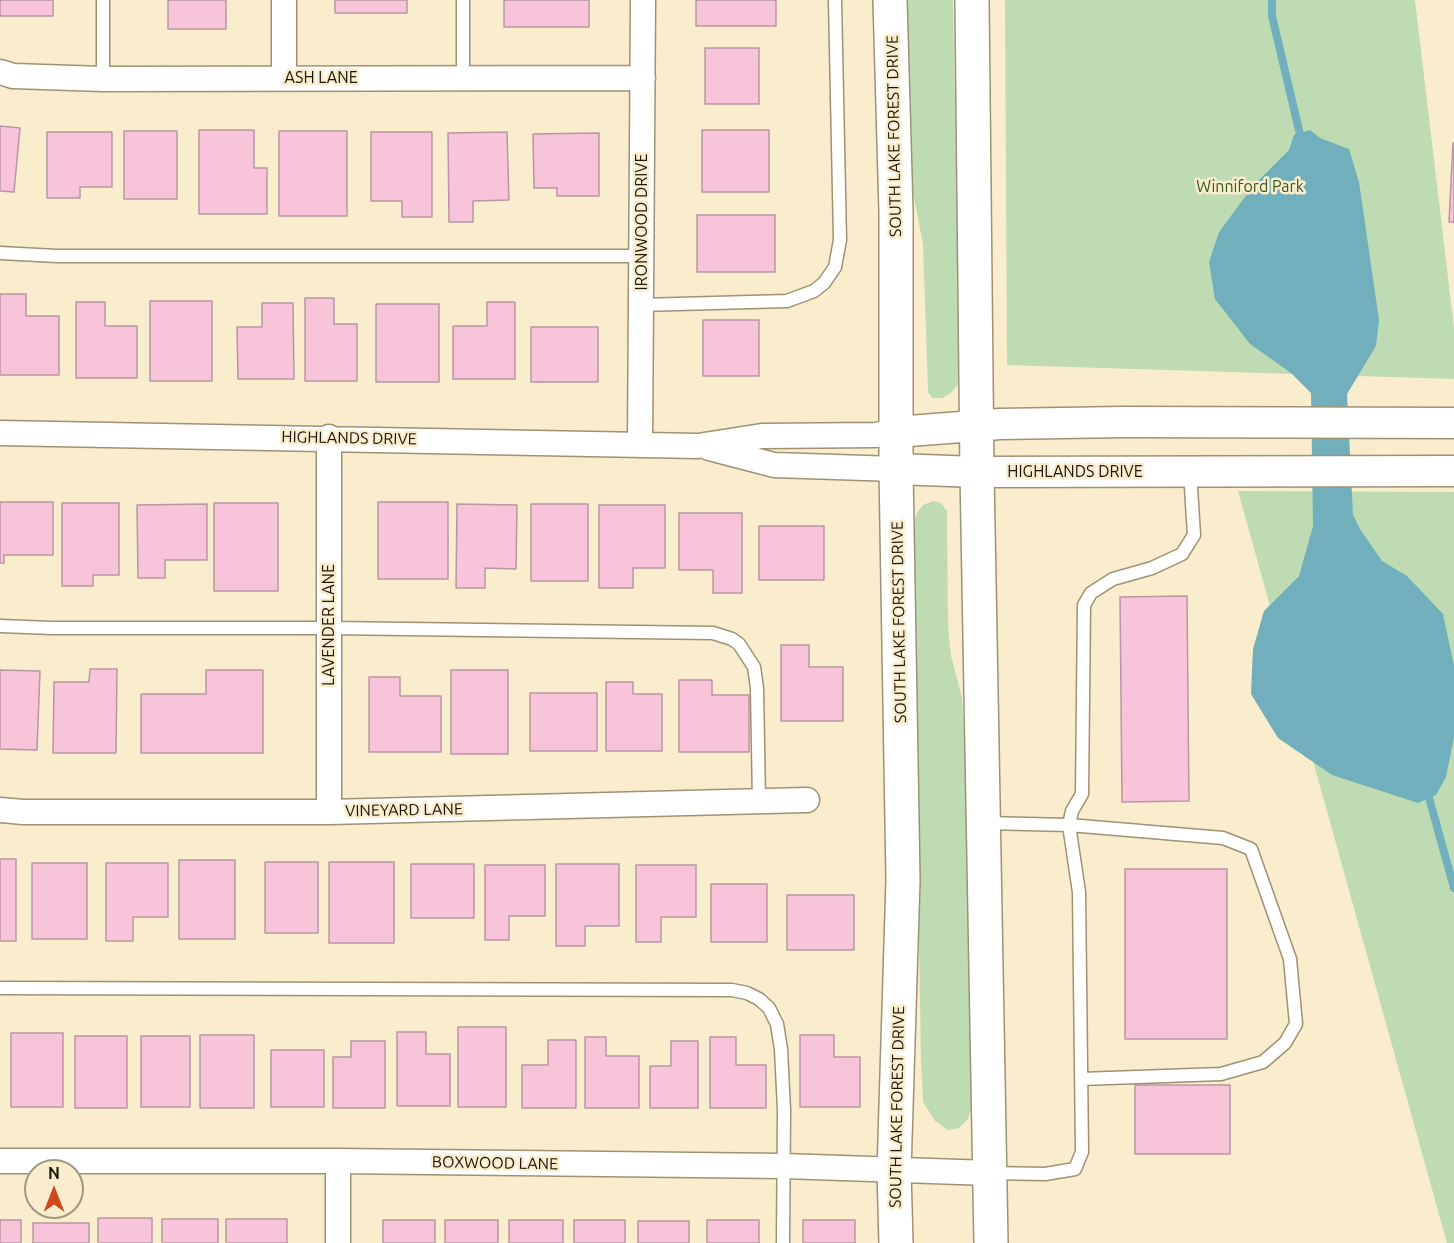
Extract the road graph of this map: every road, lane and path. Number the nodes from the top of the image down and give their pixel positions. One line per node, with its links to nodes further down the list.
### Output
1 (103, 0): 12 (lane)
2 (284, 0): 10 (street)
3 (463, 0): 9 (lane)
4 (643, 0): 11 (street, IRONWOOD DRIVE)
5 (835, 0): 15 (lane)
6 (890, 0): 18 (main road, SOUTH LAKE FOREST DRIVE)
7 (972, 0): 17 (main road)
8 (0, 72): 12 (street, ASH LANE)
9 (463, 77): 10 (street, ASH LANE); 11 (street, ASH LANE)
10 (284, 78): 12 (street, ASH LANE)
11 (643, 78): 14 (street, IRONWOOD DRIVE)
12 (103, 79)
13 (0, 253): 14 (lane)
14 (641, 256): 15 (street, IRONWOOD DRIVE)
15 (641, 305): 21 (street, IRONWOOD DRIVE)
16 (1454, 423): 17 (street, HIGHLANDS DRIVE)
17 (977, 424): 18 (street, HIGHLANDS DRIVE); 25 (main road)
18 (896, 432): 22 (street, HIGHLANDS DRIVE); 23 (main road, SOUTH LAKE FOREST DRIVE)
19 (0, 433): 20 (street, HIGHLANDS DRIVE)
20 (328, 437): 21 (street, HIGHLANDS DRIVE); 28 (street, LAVENDER LANE)
21 (640, 445): 22 (street, HIGHLANDS DRIVE)
22 (698, 446): 23 (street, HIGHLANDS DRIVE)
23 (896, 469): 25 (street, HIGHLANDS DRIVE); 40 (main road, SOUTH LAKE FOREST DRIVE)
24 (1454, 471): 26 (street, HIGHLANDS DRIVE)
25 (977, 472): 26 (street, HIGHLANDS DRIVE); 33 (main road)
26 (1190, 472): 34 (lane)
27 (0, 626): 28 (lane)
28 (328, 628): 30 (lane); 32 (street, LAVENDER LANE)
29 (807, 800): 30 (street, VINEYARD LANE)
30 (759, 802): 32 (street, VINEYARD LANE)
31 (0, 810): 32 (street, VINEYARD LANE)
32 (328, 812)
33 (984, 823): 34 (lane); 41 (main road)
34 (1069, 825): 36 (lane); 36 (lane)
35 (0, 988): 39 (lane)
36 (1081, 1079): 41 (lane)
37 (0, 1161): 38 (street, BOXWOOD LANE)
38 (338, 1161): 39 (street, BOXWOOD LANE); 42 (street)
39 (783, 1166): 40 (street, BOXWOOD LANE); 43 (lane)
40 (894, 1171): 41 (street, BOXWOOD LANE); 44 (main road, SOUTH LAKE FOREST DRIVE)
41 (990, 1173): 45 (main road)
42 (338, 1243)
43 (783, 1243)
44 (896, 1243)
45 (991, 1243)

